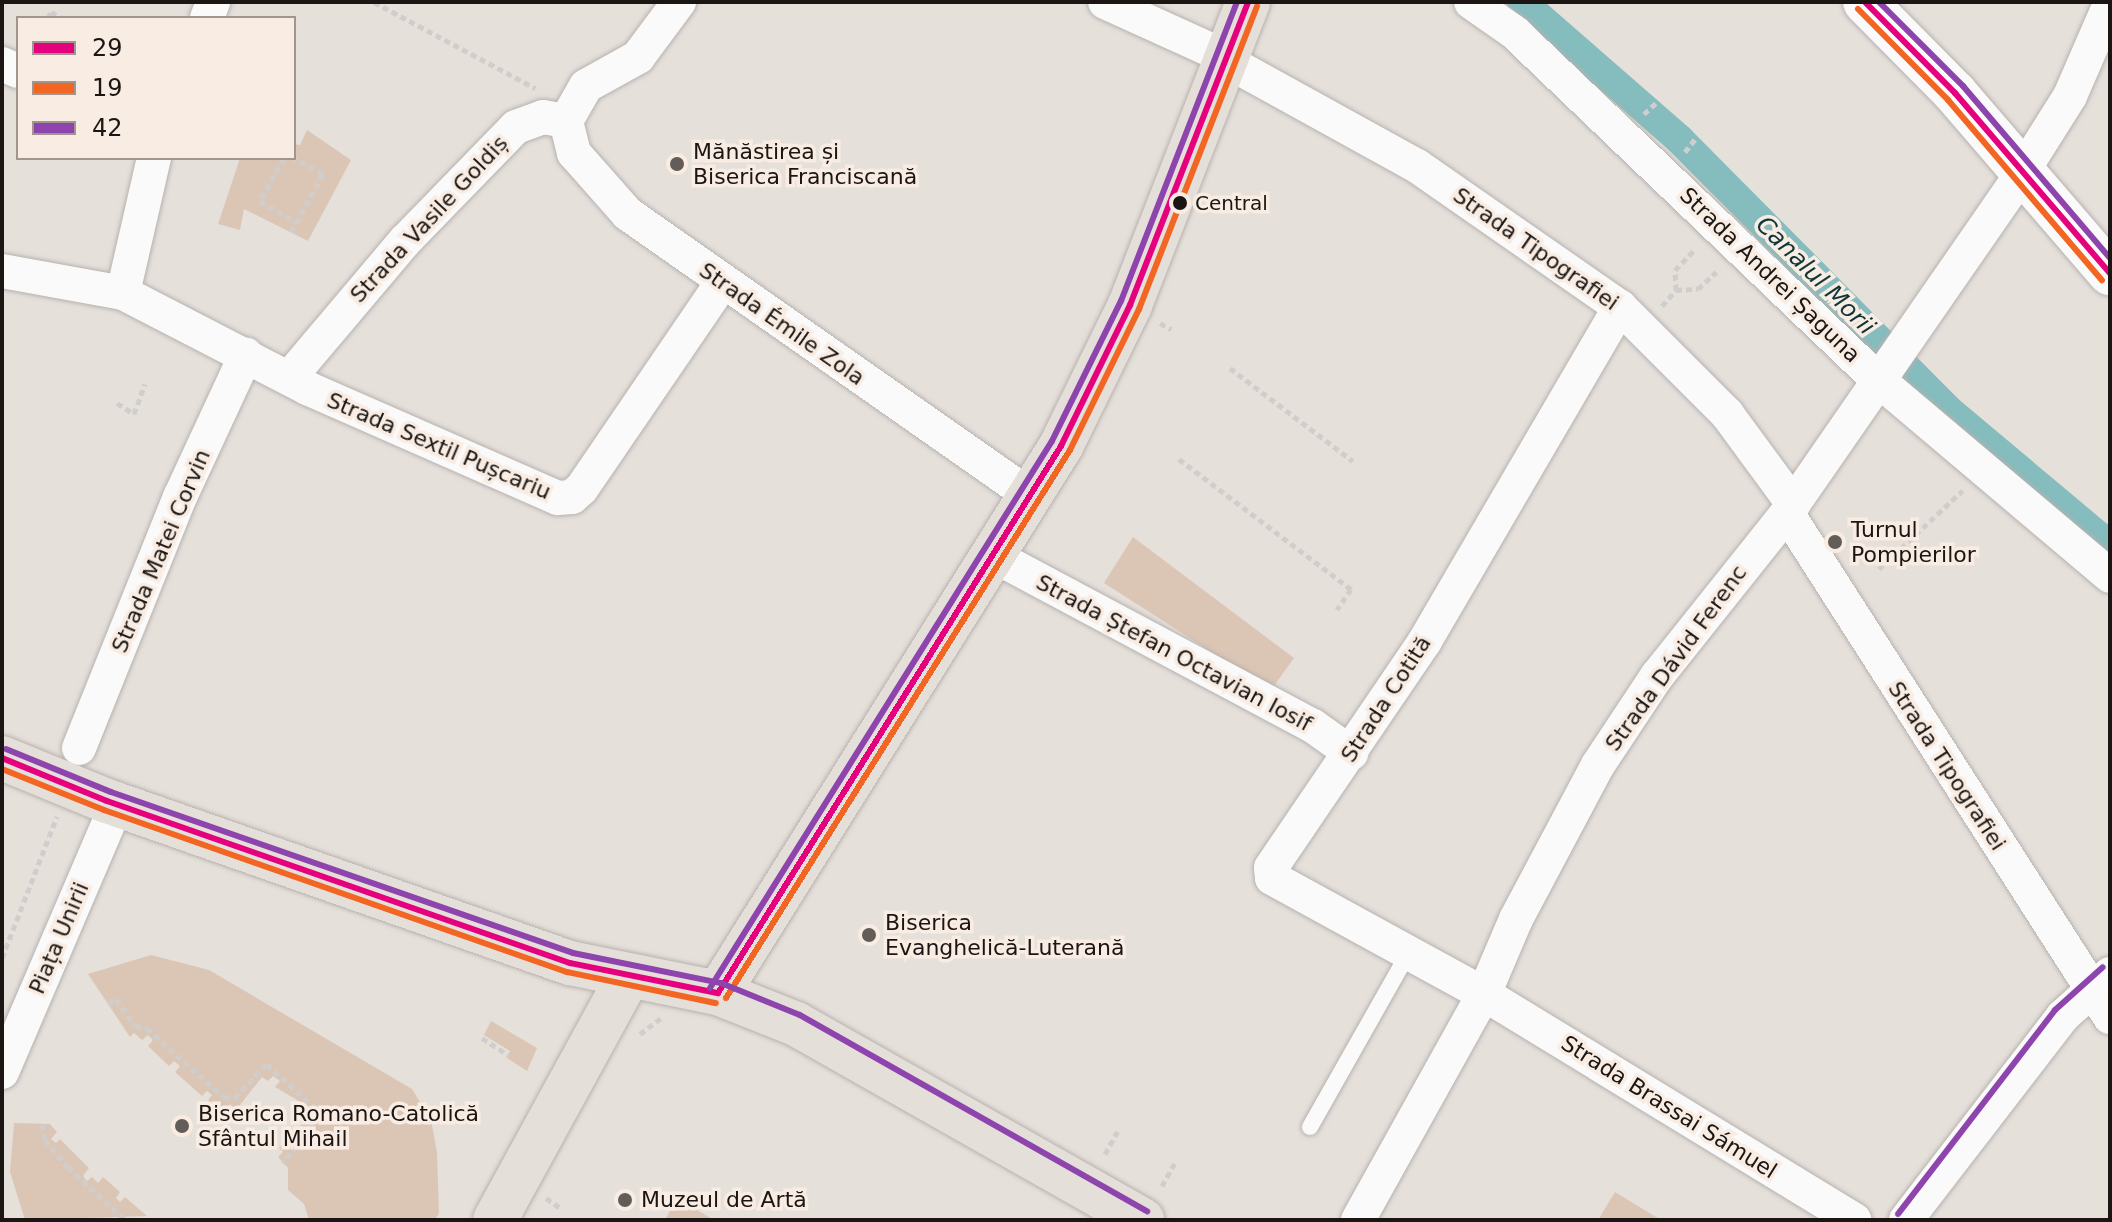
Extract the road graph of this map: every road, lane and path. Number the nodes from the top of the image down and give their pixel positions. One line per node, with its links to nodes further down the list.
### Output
1 (374, 2): 9 (path)
2 (679, 2): 9 (street)
3 (1105, 2): 8 (street, Strada Tipografiei)
4 (1248, 2): 8 (main road)
5 (1471, 2): 25 (street, Strada Andrei Șaguna)
6 (1865, 2): 13 (main road)
7 (2110, 4): 13 (street, Strada Dávid Ferenc)
8 (1225, 58): 22 (street, Strada Tipografiei); 32 (main road)
9 (568, 114): 20 (street, Strada Émile Zola); 26 (street, Strada Vasile Goldiș)
10 (296, 159): 14 (path)
11 (154, 160): 21 (street)
12 (283, 160): 14 (path)
13 (2022, 168): 19 (main road); 25 (street, Strada Dávid Ferenc)
14 (296, 222): 15 (path)
15 (291, 232)
16 (1694, 250): 18 (path)
17 (2, 271): 21 (street)
18 (1716, 272)
19 (2110, 273)
20 (722, 283): 26 (street, Strada Sextil Pușcariu); 32 (street, Strada Émile Zola)
21 (123, 293): 23 (street)
22 (1620, 307): 33 (street, Strada Tipografiei); 39 (street, Strada Cotită)
23 (246, 355): 26 (street); 38 (street, Strada Matei Corvin)
24 (1230, 368): 30 (path)
25 (1879, 375): 31 (street, Strada Andrei Șaguna); 33 (street, Strada Dávid Ferenc)
26 (290, 377)
27 (145, 384): 28 (path)
28 (117, 403)
29 (1179, 459): 37 (path)
30 (1353, 461)
31 (1987, 469): 35 (path); 36 (street, Strada Andrei Șaguna)
32 (1033, 498): 34 (main road)
33 (1790, 509): 46 (street, Strada Tipografiei); 48 (street, Strada Dávid Ferenc)
34 (996, 557): 39 (street, Strada Ștefan Octavian Iosif); 47 (main road)
35 (1879, 569)
36 (2110, 576)
37 (1337, 610)
38 (79, 748)
39 (1351, 753): 43 (street, Strada Cotită)
40 (2, 758): 41 (main road)
41 (112, 803): 45 (main road); 55 (street, Piața Unirii)
42 (63, 804): 44 (path)
43 (1408, 954): 48 (street, Strada Cotită); 57 (lane)
44 (2, 958)
45 (628, 977): 47 (main road); 64 (main road)
46 (2100, 981): 51 (street, Strada Tipografiei); 67 (street)
47 (718, 993): 62 (main road)
48 (1484, 994): 65 (street, Strada Dávid Ferenc); 66 (street, Strada Brassai Sámuel)
49 (108, 1004): 60 (path)
50 (666, 1014): 53 (path)
51 (2110, 1017)
52 (482, 1038): 54 (path)
53 (636, 1038)
54 (508, 1055)
55 (2, 1072)
56 (42, 1124): 63 (path)
57 (1310, 1127)
58 (1118, 1131): 59 (path)
59 (1105, 1154)
60 (283, 1163)
61 (1175, 1163): 62 (path)
62 (1133, 1208)
63 (125, 1220)
64 (495, 1220)
65 (1358, 1220)
66 (1854, 1220)
67 (1906, 1220)

